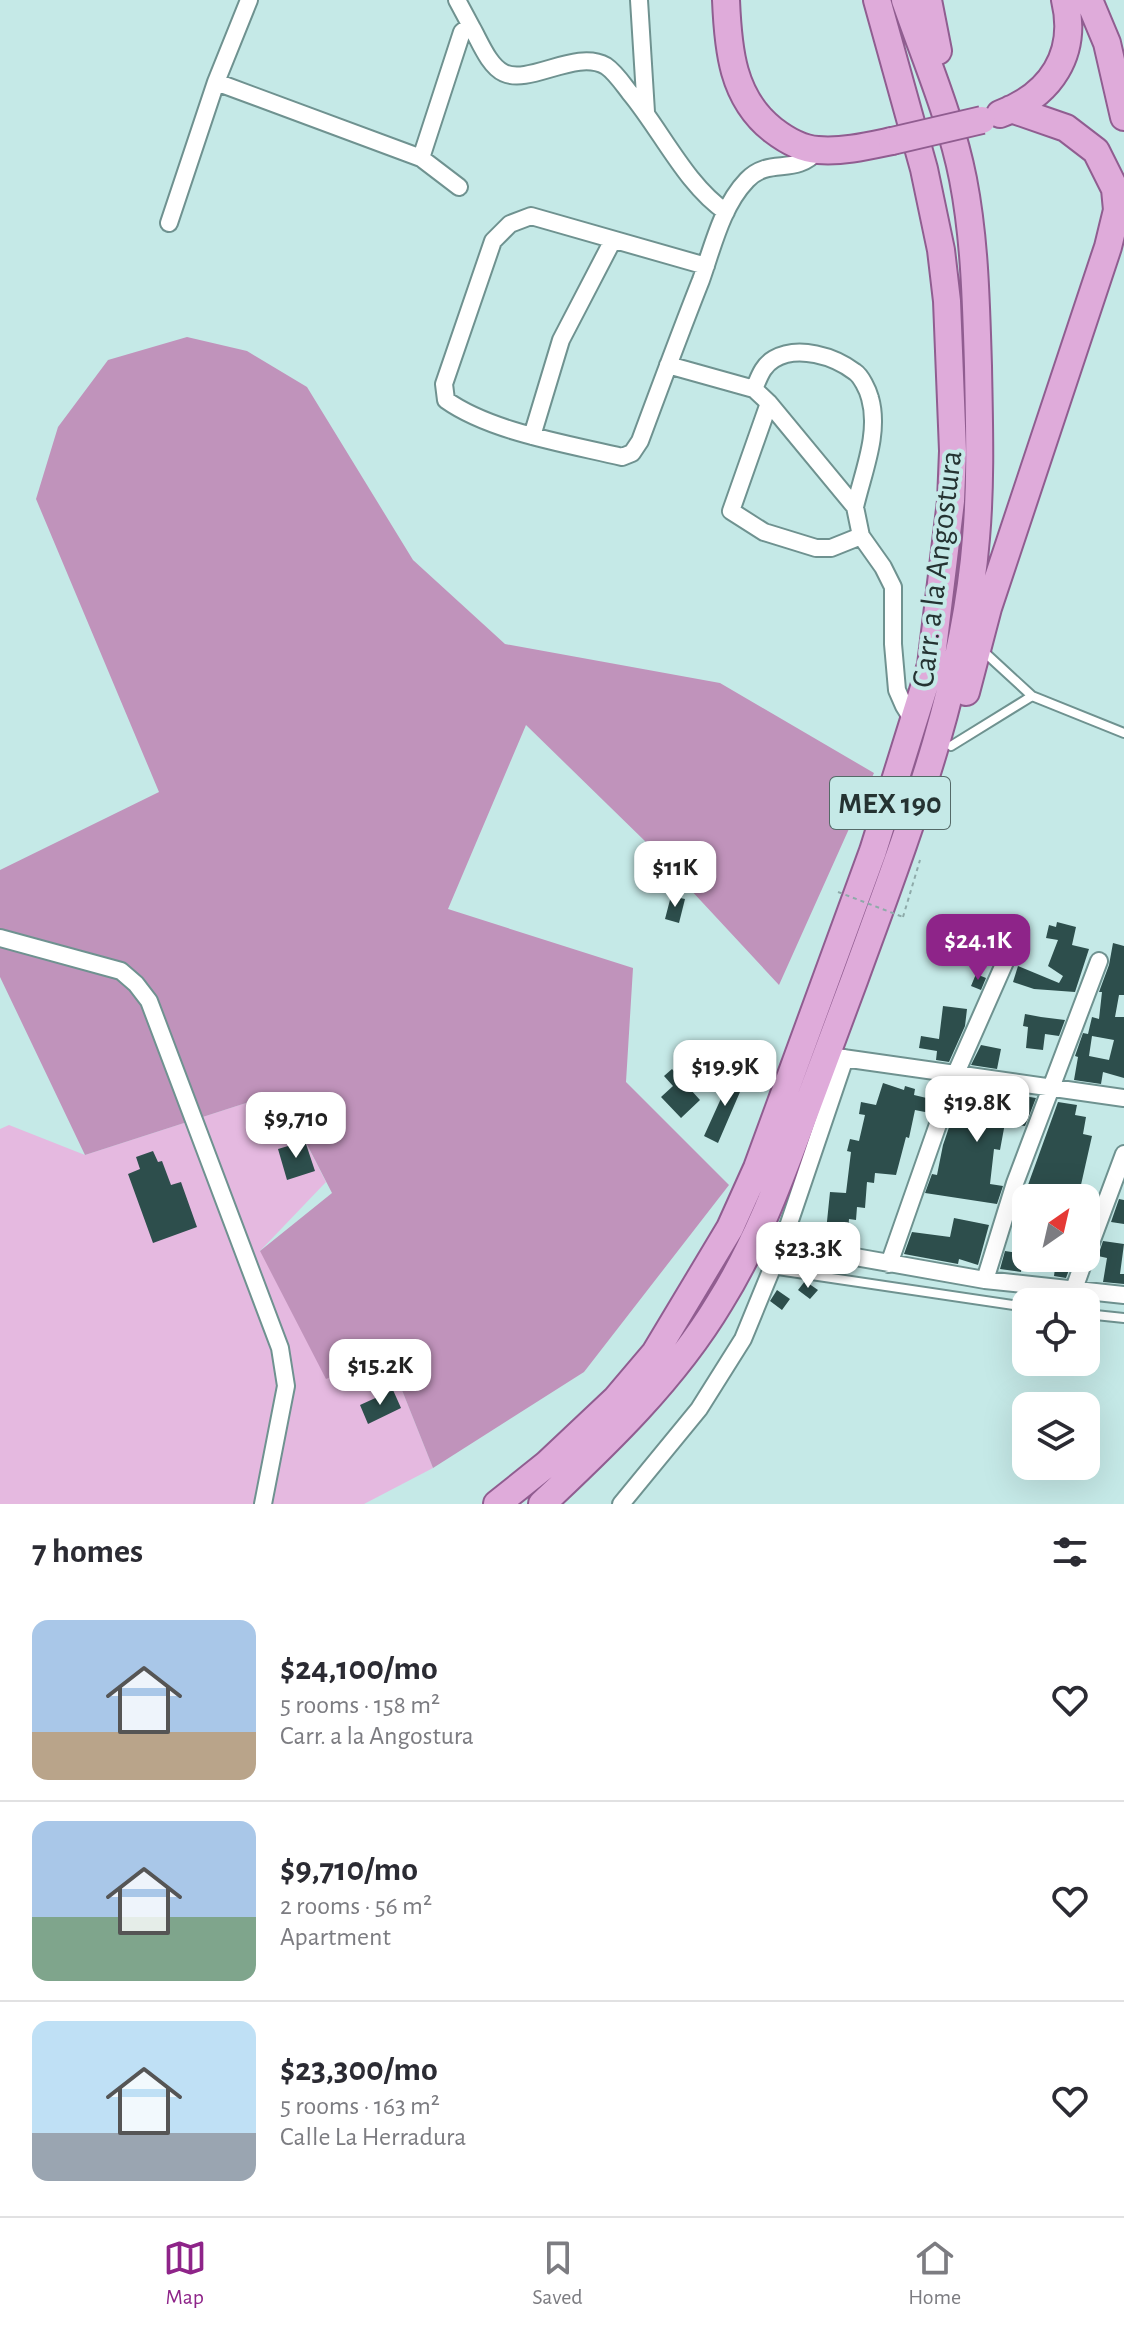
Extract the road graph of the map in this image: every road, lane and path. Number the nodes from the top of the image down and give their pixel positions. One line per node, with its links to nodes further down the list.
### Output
1 (249, 0): 11 (street)
2 (457, 0): 10 (street)
3 (639, 0): 13 (street)
4 (877, 0): 32 (main road, Carr. a la Angostura / MEX 190)
5 (905, 0): 14 (main road, Carr. a la Angostura / MEX 190)
6 (928, 0): 14 (main road)
7 (1065, 0): 12 (main road)
8 (1089, 0): 15 (main road)
9 (728, 4): 16 (main road)
10 (472, 28): 13 (street); 17 (street)
11 (216, 82): 17 (street); 21 (street)
12 (1011, 109): 16 (main road, bridge); 19 (main road)
13 (646, 112): 20 (street)
14 (944, 112): 35 (main road, Carr. a la Angostura / MEX 190)
15 (1124, 117)
16 (818, 150): 20 (street)
17 (421, 158): 18 (street)
18 (459, 187)
19 (1120, 200): 30 (main road)
20 (726, 212): 23 (street)
21 (169, 223)
22 (613, 240): 23 (street); 27 (street); 27 (street)
23 (706, 266): 24 (street)
24 (668, 365): 25 (street); 27 (street)
25 (754, 389): 26 (street); 28 (street)
26 (769, 403): 28 (street); 29 (street)
27 (532, 436)
28 (855, 507): 29 (street)
29 (861, 536): 32 (street)
30 (978, 646): 31 (lane); 34 (main road)
31 (1032, 696): 33 (lane); 34 (lane)
32 (914, 722): 58 (main road, Carr. a la Angostura / MEX 190)
33 (1124, 733)
34 (951, 746): 35 (main road)
35 (912, 822): 41 (main road, Carr. a la Angostura / MEX 190)
36 (914, 882): 37 (path, bridge)
37 (838, 892)
38 (0, 938): 57 (street)
39 (1099, 961): 43 (street)
40 (1005, 962): 42 (street)
41 (836, 1057): 42 (street); 47 (street); 59 (main road, Carr. a la Angostura / MEX 190)
42 (956, 1073): 43 (street); 48 (street)
43 (1050, 1087): 44 (street); 50 (street)
44 (1124, 1098)
45 (1124, 1154): 46 (street)
46 (1100, 1219)
47 (782, 1244): 48 (street); 49 (street)
48 (889, 1264): 50 (street)
49 (771, 1269): 54 (lane); 60 (street)
50 (985, 1280): 51 (street)
51 (1064, 1288)
52 (1100, 1292): 53 (street)
53 (1124, 1295)
54 (1012, 1305)
55 (1100, 1315): 56 (lane)
56 (1124, 1318)
57 (263, 1504)
58 (497, 1504)
59 (542, 1504)
60 (621, 1504)

